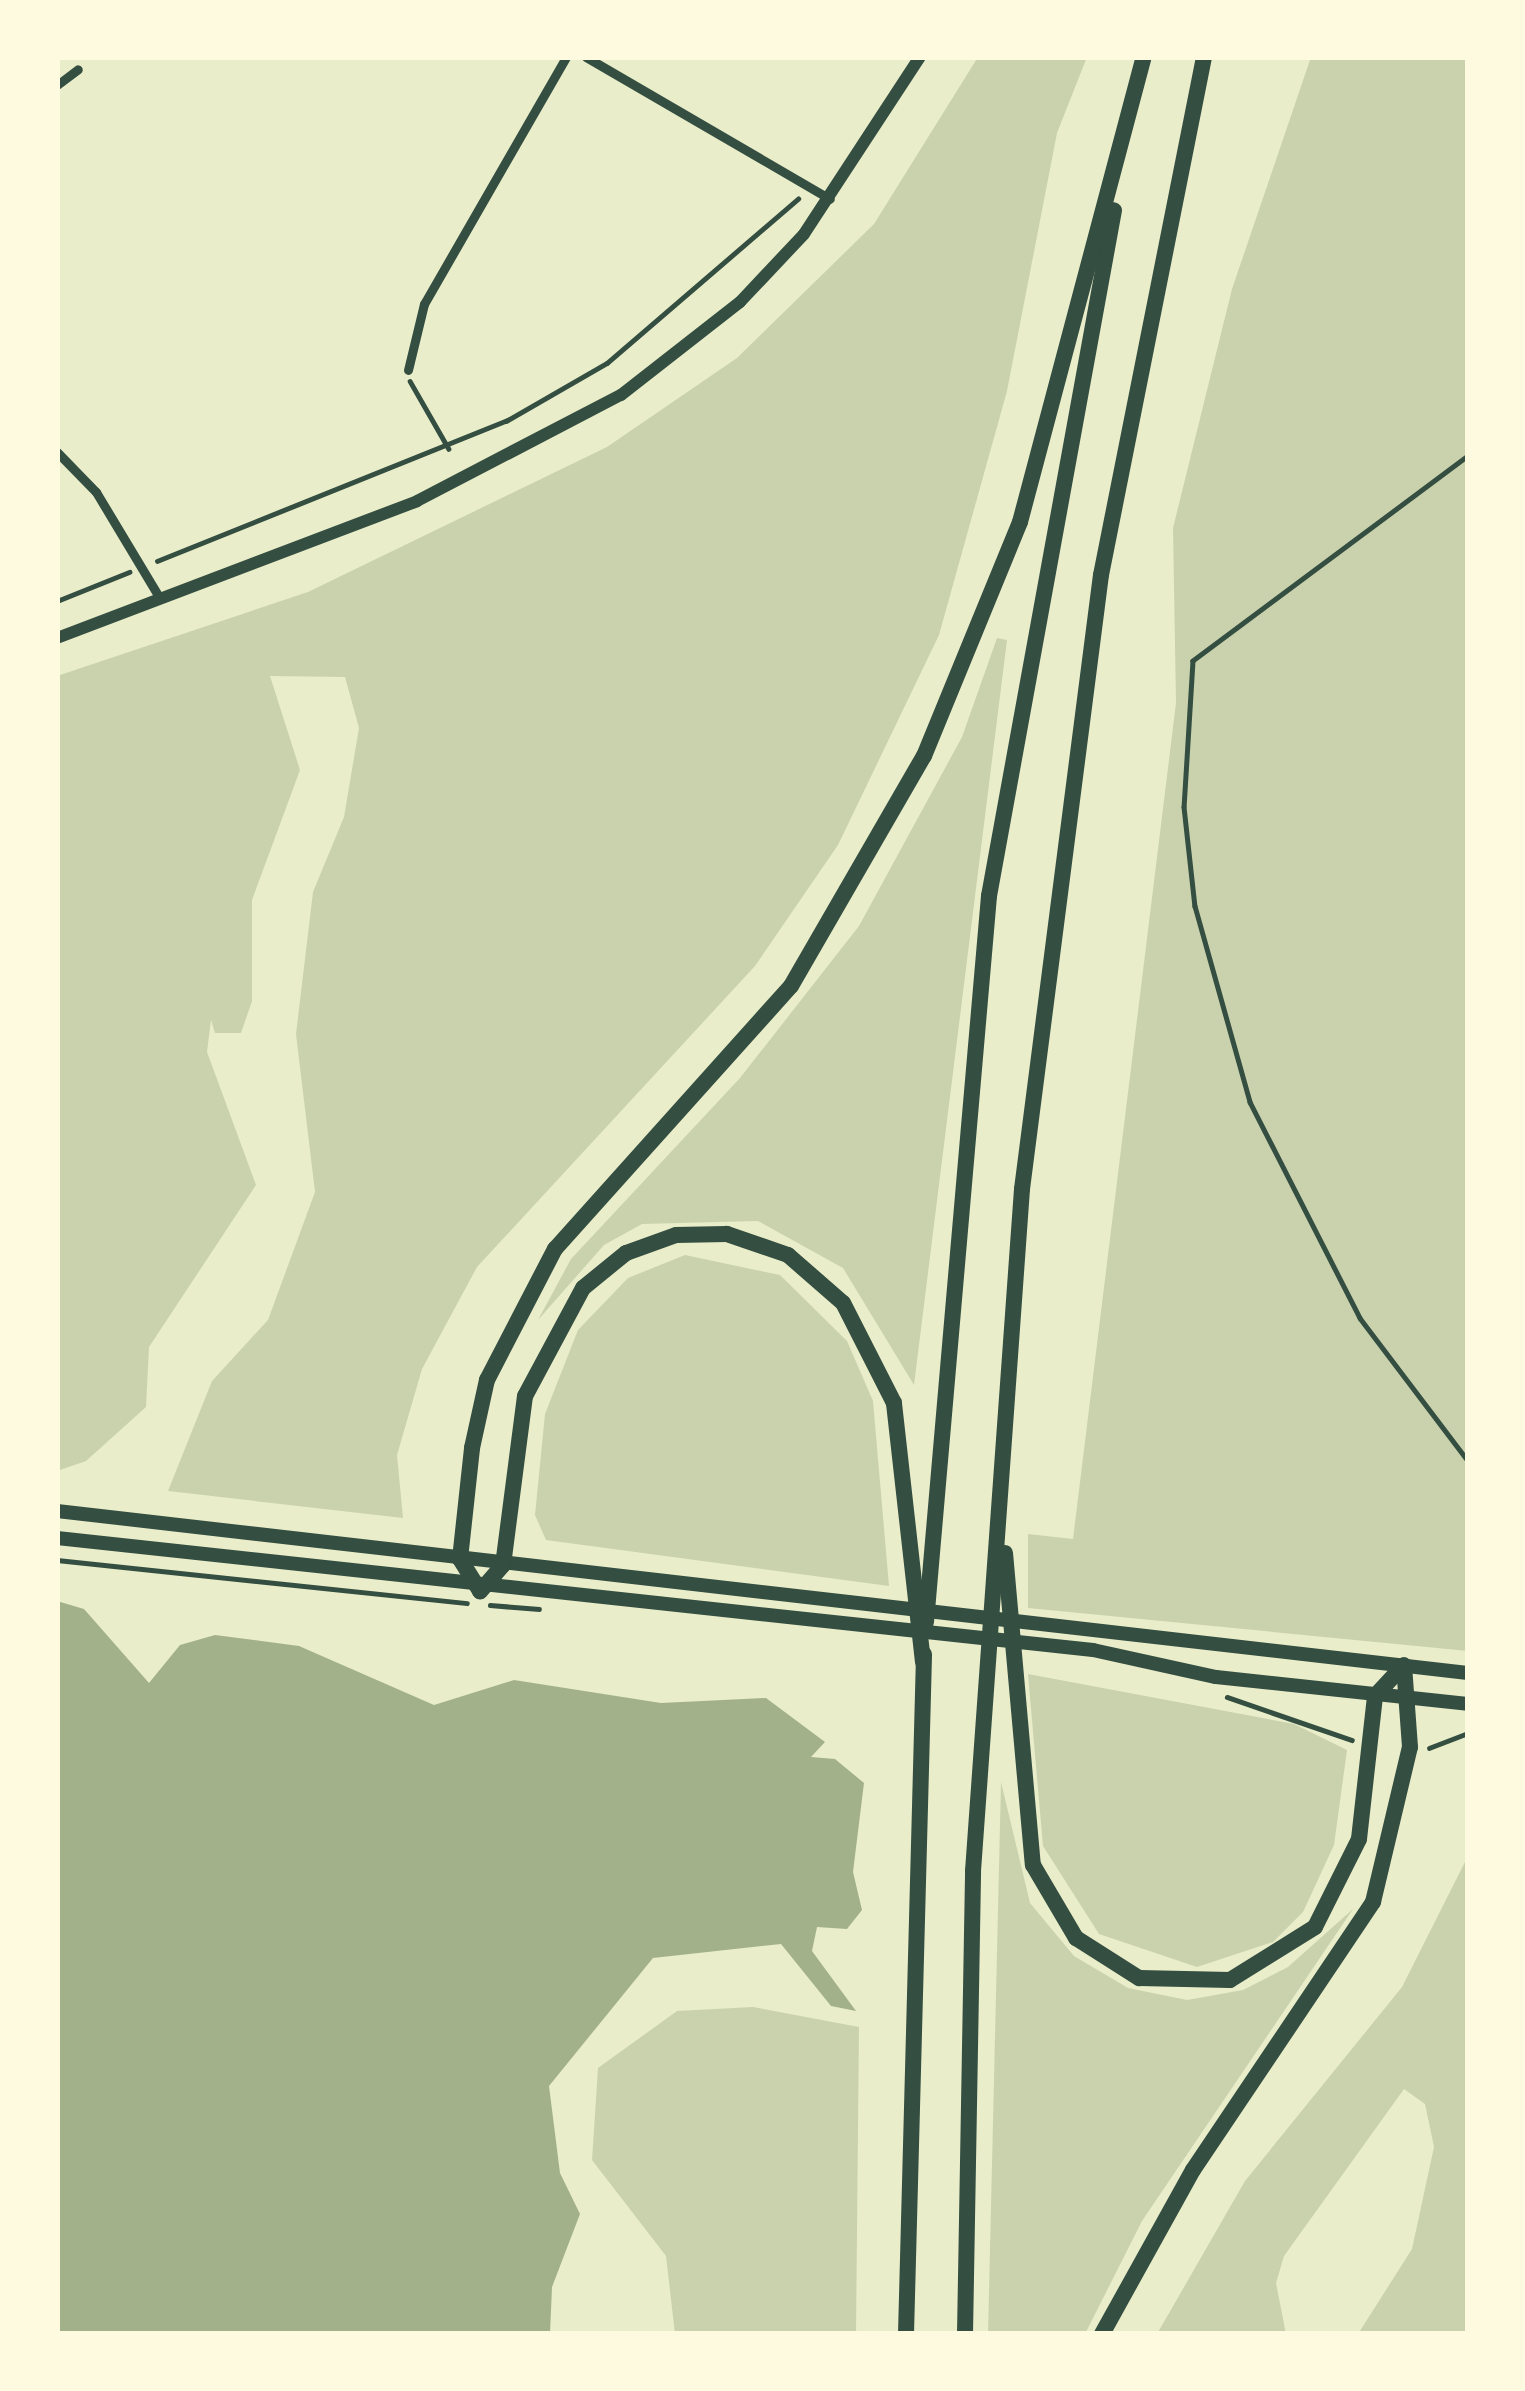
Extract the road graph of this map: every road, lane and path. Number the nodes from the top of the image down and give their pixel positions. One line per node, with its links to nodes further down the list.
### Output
1 (566, 57): 12 (street)
2 (586, 57): 8 (street)
3 (619, 57): 8 (street)
4 (920, 57): 11 (street)
5 (1146, 57): 24 (highway); 29 (highway)
6 (1204, 57): 21 (highway)
7 (78, 69): 9 (street)
8 (611, 71): 10 (street)
9 (57, 85)
10 (813, 186): 11 (street); 13 (path)
11 (830, 199): 17 (street)
12 (408, 370): 13 (path)
13 (448, 449): 16 (path)
14 (57, 452): 16 (street)
15 (1468, 456): 20 (path)
16 (144, 566): 17 (street); 18 (path)
17 (159, 597): 19 (street)
18 (57, 601)
19 (57, 638)
20 (1468, 1461)
21 (1001, 1486): 37 (highway); 40 (highway)
22 (57, 1511): 24 (main road)
23 (57, 1538): 27 (main road)
24 (460, 1559): 26 (main road); 27 (highway)
25 (57, 1560): 28 (path)
26 (503, 1565): 27 (highway); 29 (highway); 30 (main road)
27 (480, 1592): 33 (main road)
28 (562, 1612)
29 (923, 1662): 39 (highway)
30 (1404, 1665): 31 (main road); 33 (highway); 34 (highway)
31 (1468, 1673)
32 (1205, 1692): 37 (path)
33 (1375, 1696): 34 (main road); 37 (highway)
34 (1414, 1700): 35 (main road); 38 (highway)
35 (1468, 1704)
36 (1468, 1732): 38 (path)
37 (1372, 1744)
38 (1410, 1747): 41 (highway)
39 (906, 2334)
40 (965, 2334)
41 (1102, 2334)

